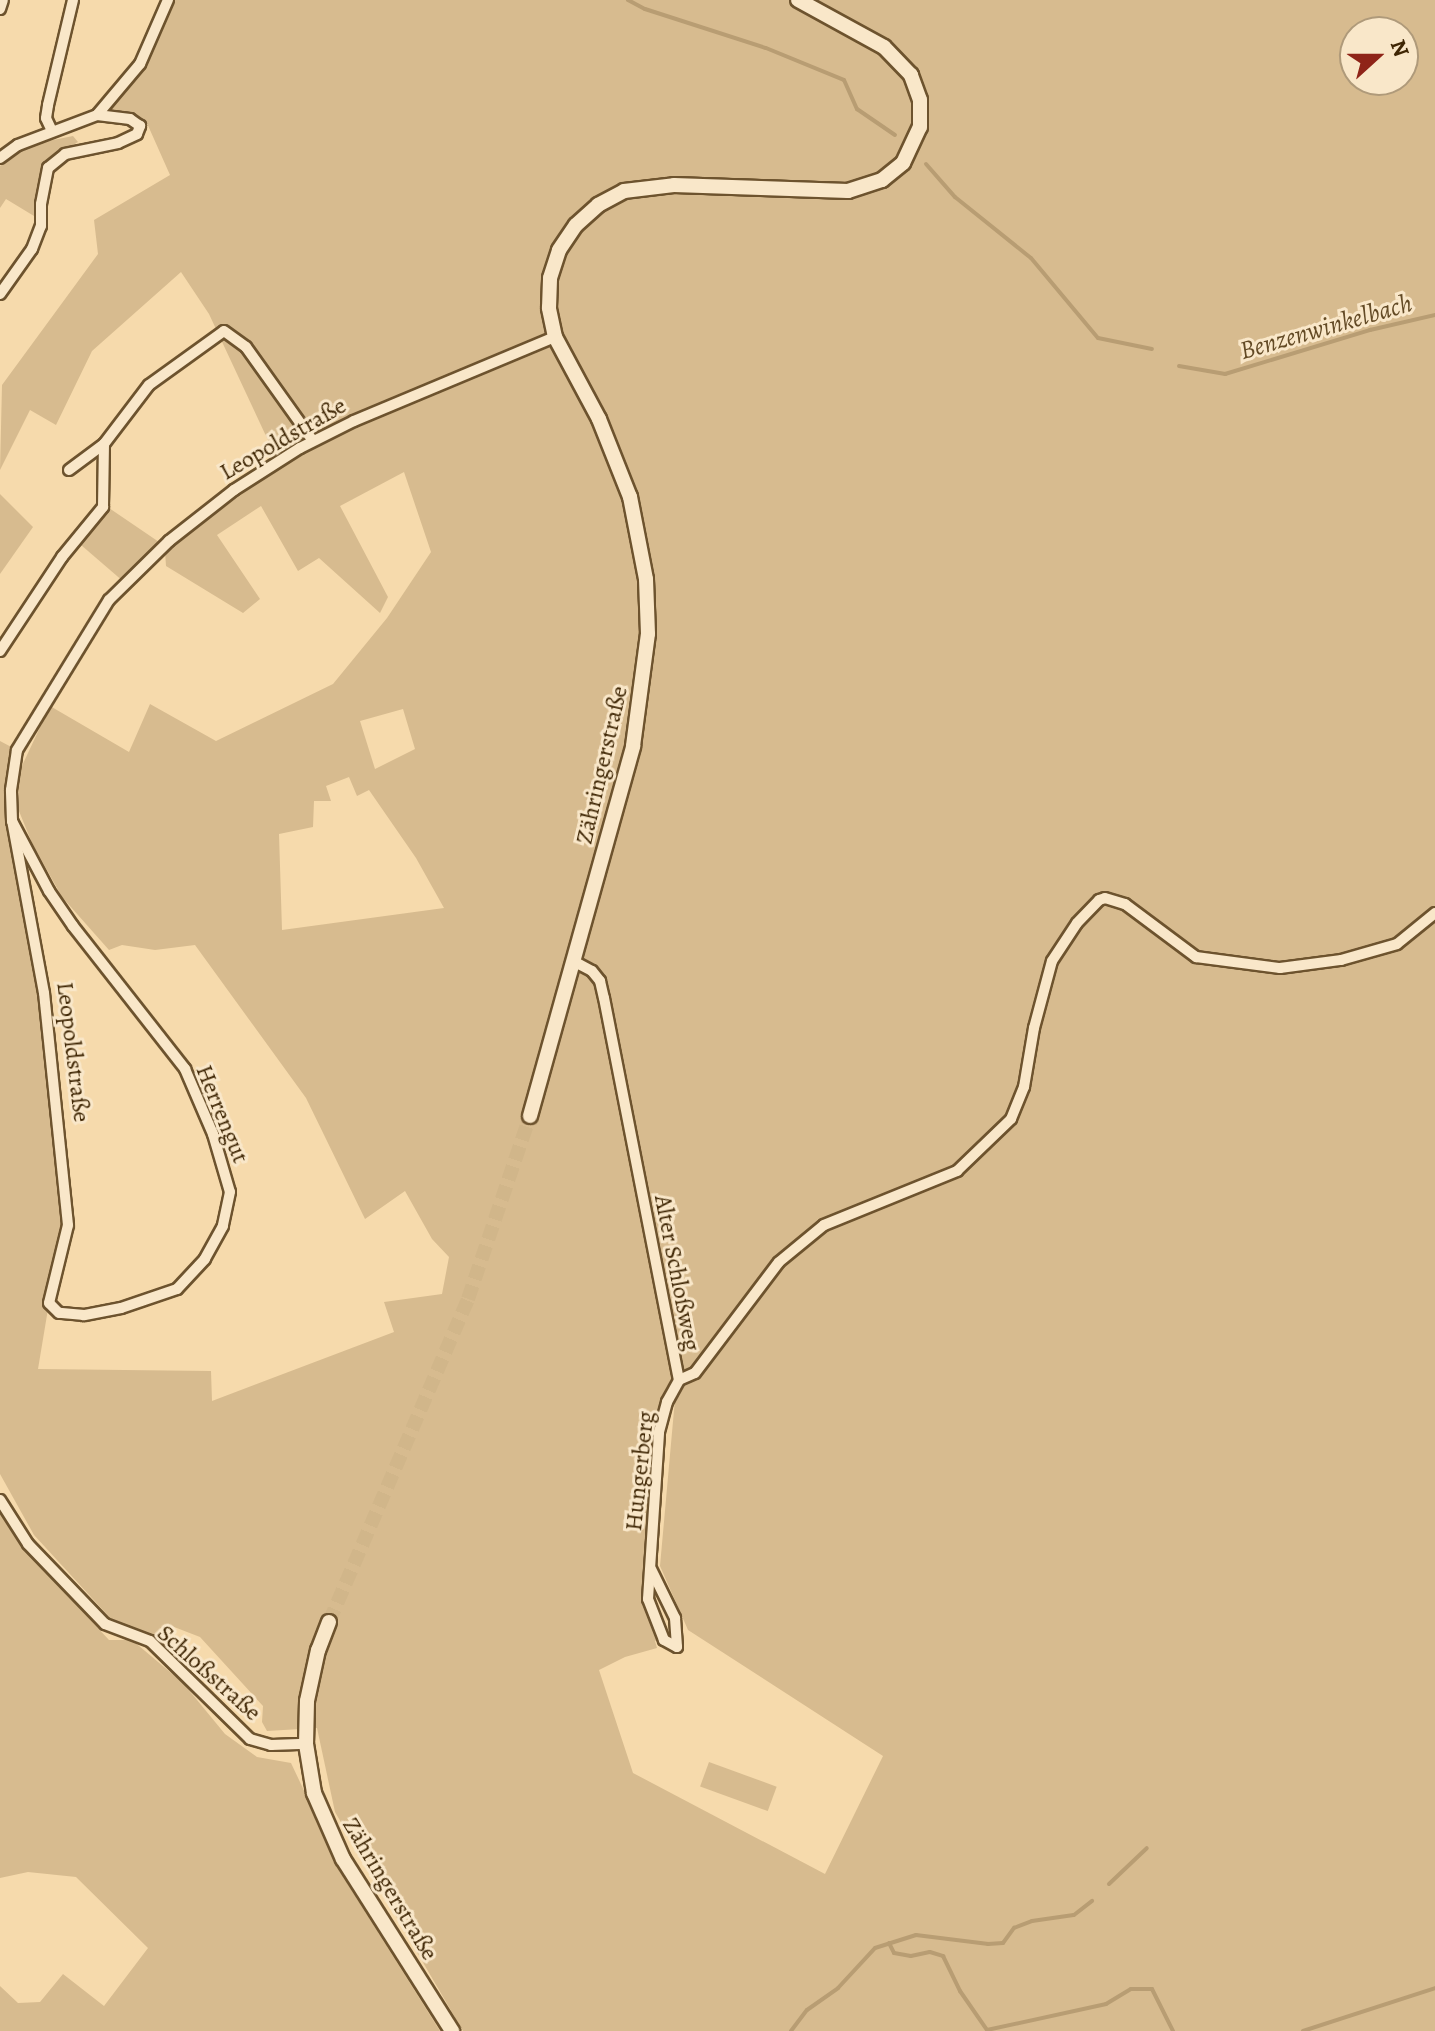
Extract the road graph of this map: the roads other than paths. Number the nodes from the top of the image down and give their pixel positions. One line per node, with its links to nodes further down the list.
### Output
1 (3, 0): 5 (street)
2 (73, 0): 7 (street)
3 (168, 0): 6 (street)
4 (798, 0): 10 (main road)
5 (0, 9)
6 (97, 115): 7 (street); 9 (street)
7 (52, 131): 8 (street)
8 (0, 158)
9 (0, 294)
10 (555, 337): 11 (street, Leopoldstraße); 17 (main road, Zähringerstraße)
11 (313, 441): 12 (street); 15 (street, Leopoldstraße)
12 (104, 444): 13 (street); 14 (street)
13 (69, 470)
14 (0, 651)
15 (12, 821): 19 (street, Leopoldstraße); 19 (street, Herrengut)
16 (1435, 913): 20 (street, Alter Schloßweg)
17 (575, 962): 18 (main road, Zähringerstraße); 20 (street, Alter Schloßweg)
18 (530, 1116)
19 (59, 1313)
20 (679, 1380): 22 (street, Hungerberg)
21 (0, 1500): 24 (street, Schloßstraße)
22 (651, 1569): 22 (street, Hungerberg)
23 (329, 1622): 24 (main road, Zähringerstraße)
24 (306, 1744): 25 (main road, Zähringerstraße)
25 (452, 2031)

